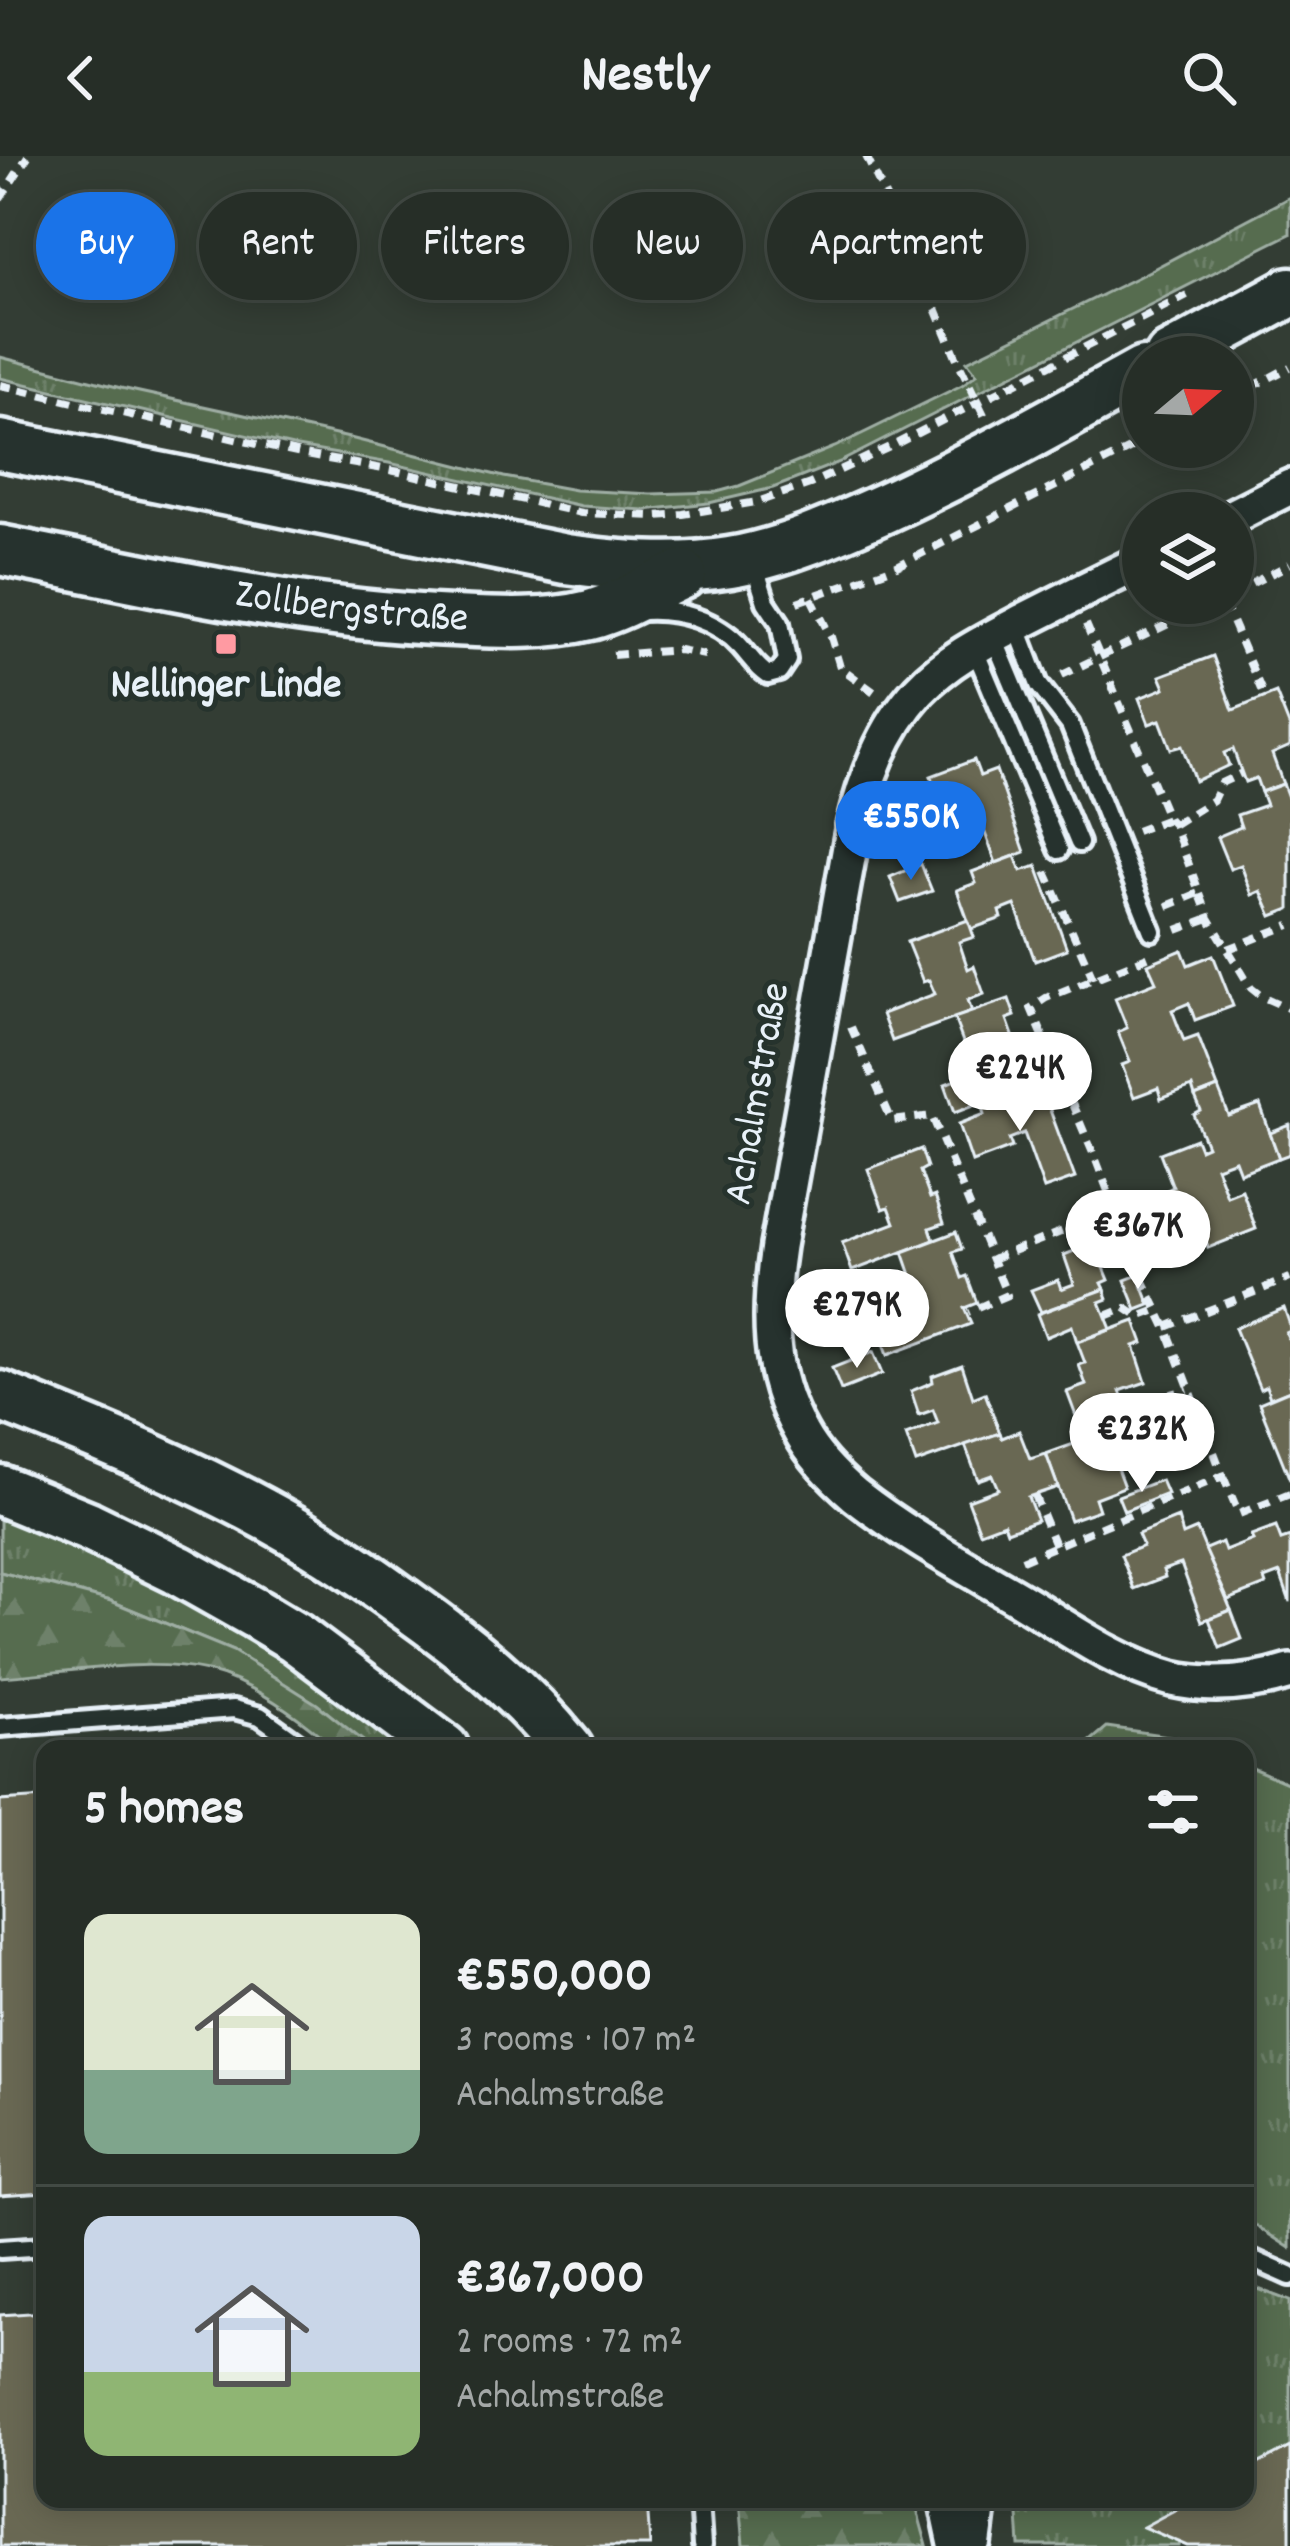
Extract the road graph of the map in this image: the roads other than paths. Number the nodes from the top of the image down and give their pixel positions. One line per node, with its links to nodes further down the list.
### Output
1 (1290, 292): 2 (main road)
2 (1209, 336)
3 (1122, 383): 8 (main road, Zollbergstraße)
4 (0, 445): 9 (main road, Zollbergstraße)
5 (1290, 487): 6 (street)
6 (1254, 505)
7 (0, 550): 11 (main road, Zollbergstraße)
8 (752, 558): 9 (main road, Zollbergstraße); 11 (lane)
9 (697, 566): 11 (main road, Zollbergstraße)
10 (1122, 571): 12 (street, Achalmstraße)
11 (589, 615)
12 (995, 636): 13 (lane); 14 (lane); 15 (lane); 18 (street, Achalmstraße)
13 (1078, 843)
14 (1059, 850)
15 (1152, 931)
16 (0, 1396): 22 (main road)
17 (0, 1490): 21 (main road)
18 (1290, 1672)
19 (0, 1726): 20 (lane)
20 (293, 1740)
21 (432, 1740)
22 (561, 1740)
23 (36, 2246): 24 (lane)
24 (0, 2248)
25 (1254, 2260): 26 (lane)
26 (1290, 2276)
27 (700, 2508): 30 (lane)
28 (956, 2508): 31 (main road)
29 (987, 2508): 32 (lane)
30 (702, 2546)
31 (964, 2546)
32 (982, 2546)

